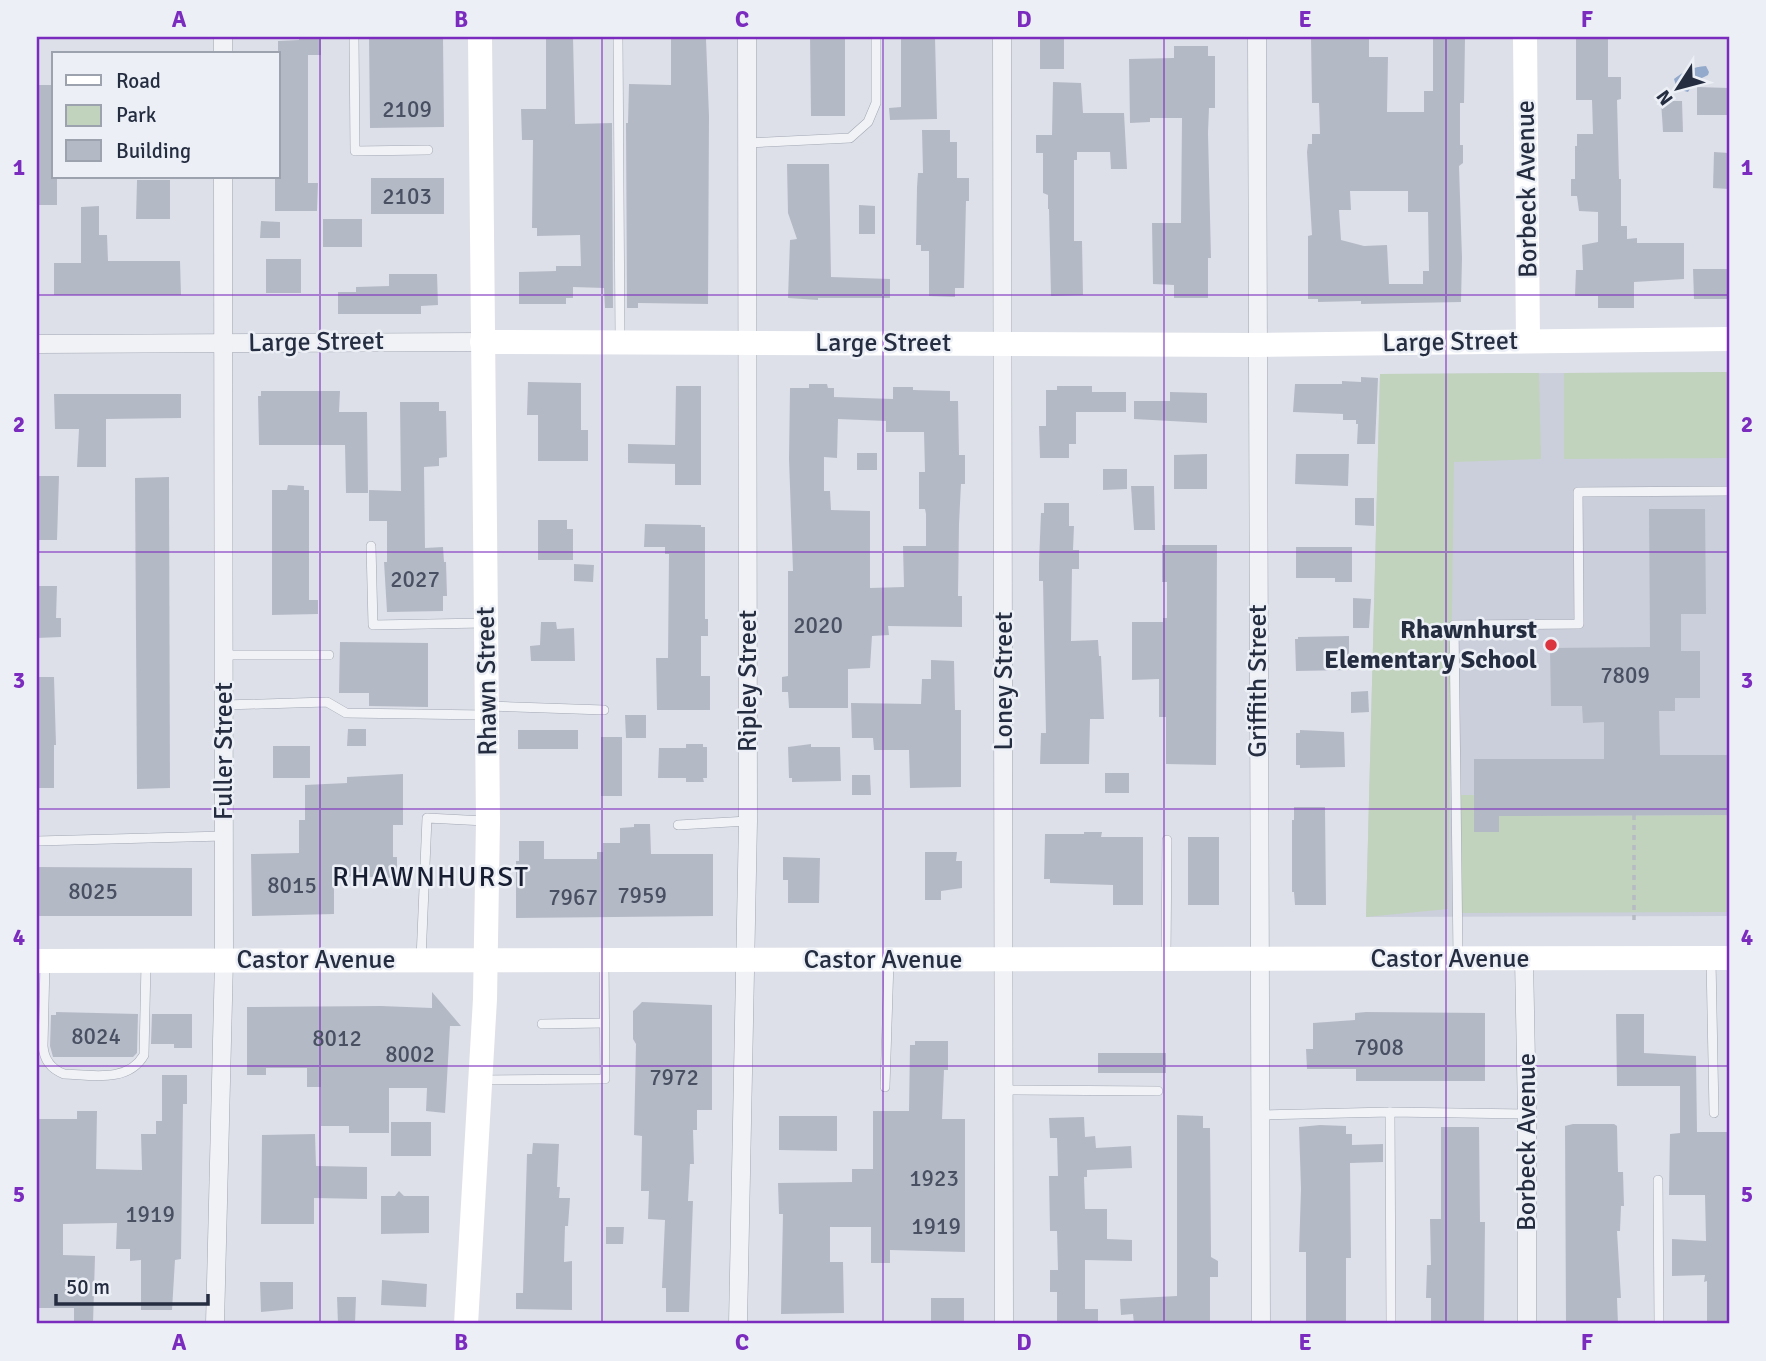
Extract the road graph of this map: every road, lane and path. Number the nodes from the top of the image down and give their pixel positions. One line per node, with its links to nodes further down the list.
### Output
1 (354, 37): 10 (lane)
2 (480, 37): 15 (main road, Rhawn Street)
3 (618, 37): 14 (lane)
4 (747, 37): 9 (street, Ripley Street)
5 (876, 37): 9 (lane)
6 (1002, 37): 19 (street, Loney Street)
7 (1257, 37): 20 (street, Griffith Street)
8 (1525, 37): 13 (main road, Borbeck Avenue)
9 (747, 143): 16 (street, Ripley Street)
10 (428, 150)
11 (223, 178): 17 (street, Fuller Street)
12 (1729, 339): 13 (main road, Large Street)
13 (1528, 340): 20 (main road, Large Street)
14 (620, 341): 15 (main road, Large Street); 16 (main road, Large Street)
15 (482, 342): 17 (street, Large Street); 23 (main road, Rhawn Street)
16 (746, 342): 19 (main road, Large Street); 31 (street, Ripley Street)
17 (223, 343): 18 (street, Large Street); 25 (street, Fuller Street)
18 (37, 344)
19 (1003, 344): 20 (main road, Large Street); 38 (street, Loney Street)
20 (1257, 345): 40 (street, Griffith Street)
21 (1729, 491): 41 (lane)
22 (371, 546): 23 (lane)
23 (486, 623): 27 (main road, Rhawn Street)
24 (329, 655): 25 (lane)
25 (225, 656): 26 (street, Fuller Street)
26 (225, 705): 27 (lane); 33 (street, Fuller Street)
27 (487, 710): 28 (lane); 30 (main road, Rhawn Street)
28 (604, 710)
29 (1634, 815): 36 (path)
30 (488, 821): 44 (main road, Rhawn Street); 50 (lane)
31 (748, 821): 32 (lane); 46 (street, Ripley Street)
32 (678, 824)
33 (224, 836): 35 (lane); 43 (street, Fuller Street)
34 (1167, 840): 39 (lane)
35 (37, 841)
36 (1634, 920)
37 (1720, 958): 42 (main road, Castor Avenue); 58 (lane)
38 (1005, 959): 39 (main road, Castor Avenue); 47 (main road, Castor Avenue); 55 (street, Loney Street)
39 (1166, 959): 40 (main road, Castor Avenue)
40 (1259, 959): 41 (main road, Castor Avenue); 60 (street, Griffith Street)
41 (1458, 959): 42 (main road, Castor Avenue)
42 (1524, 959): 59 (street, Borbeck Avenue)
43 (224, 960): 49 (main road, Castor Avenue); 50 (main road, Castor Avenue); 62 (street, Fuller Street)
44 (486, 960): 45 (main road, Castor Avenue); 50 (main road, Castor Avenue); 53 (main road, Rhawn Street)
45 (604, 960): 46 (main road, Castor Avenue); 51 (lane)
46 (746, 960): 47 (main road, Castor Avenue); 64 (street, Ripley Street)
47 (889, 960): 54 (lane)
48 (41, 961): 49 (main road, Castor Avenue); 49 (lane)
49 (146, 961)
50 (421, 961)
51 (604, 1023): 52 (lane); 53 (lane)
52 (542, 1024)
53 (480, 1080): 63 (main road, Rhawn Street)
54 (886, 1087)
55 (1005, 1090): 56 (lane); 65 (street, Loney Street)
56 (1157, 1091)
57 (1390, 1112): 59 (lane); 60 (lane); 67 (lane)
58 (1714, 1113)
59 (1528, 1114): 68 (street, Borbeck Avenue)
60 (1260, 1115): 66 (street, Griffith Street)
61 (1658, 1180): 69 (lane)
62 (215, 1324)
63 (466, 1324)
64 (738, 1324)
65 (1004, 1324)
66 (1261, 1324)
67 (1391, 1324)
68 (1528, 1324)
69 (1659, 1324)

